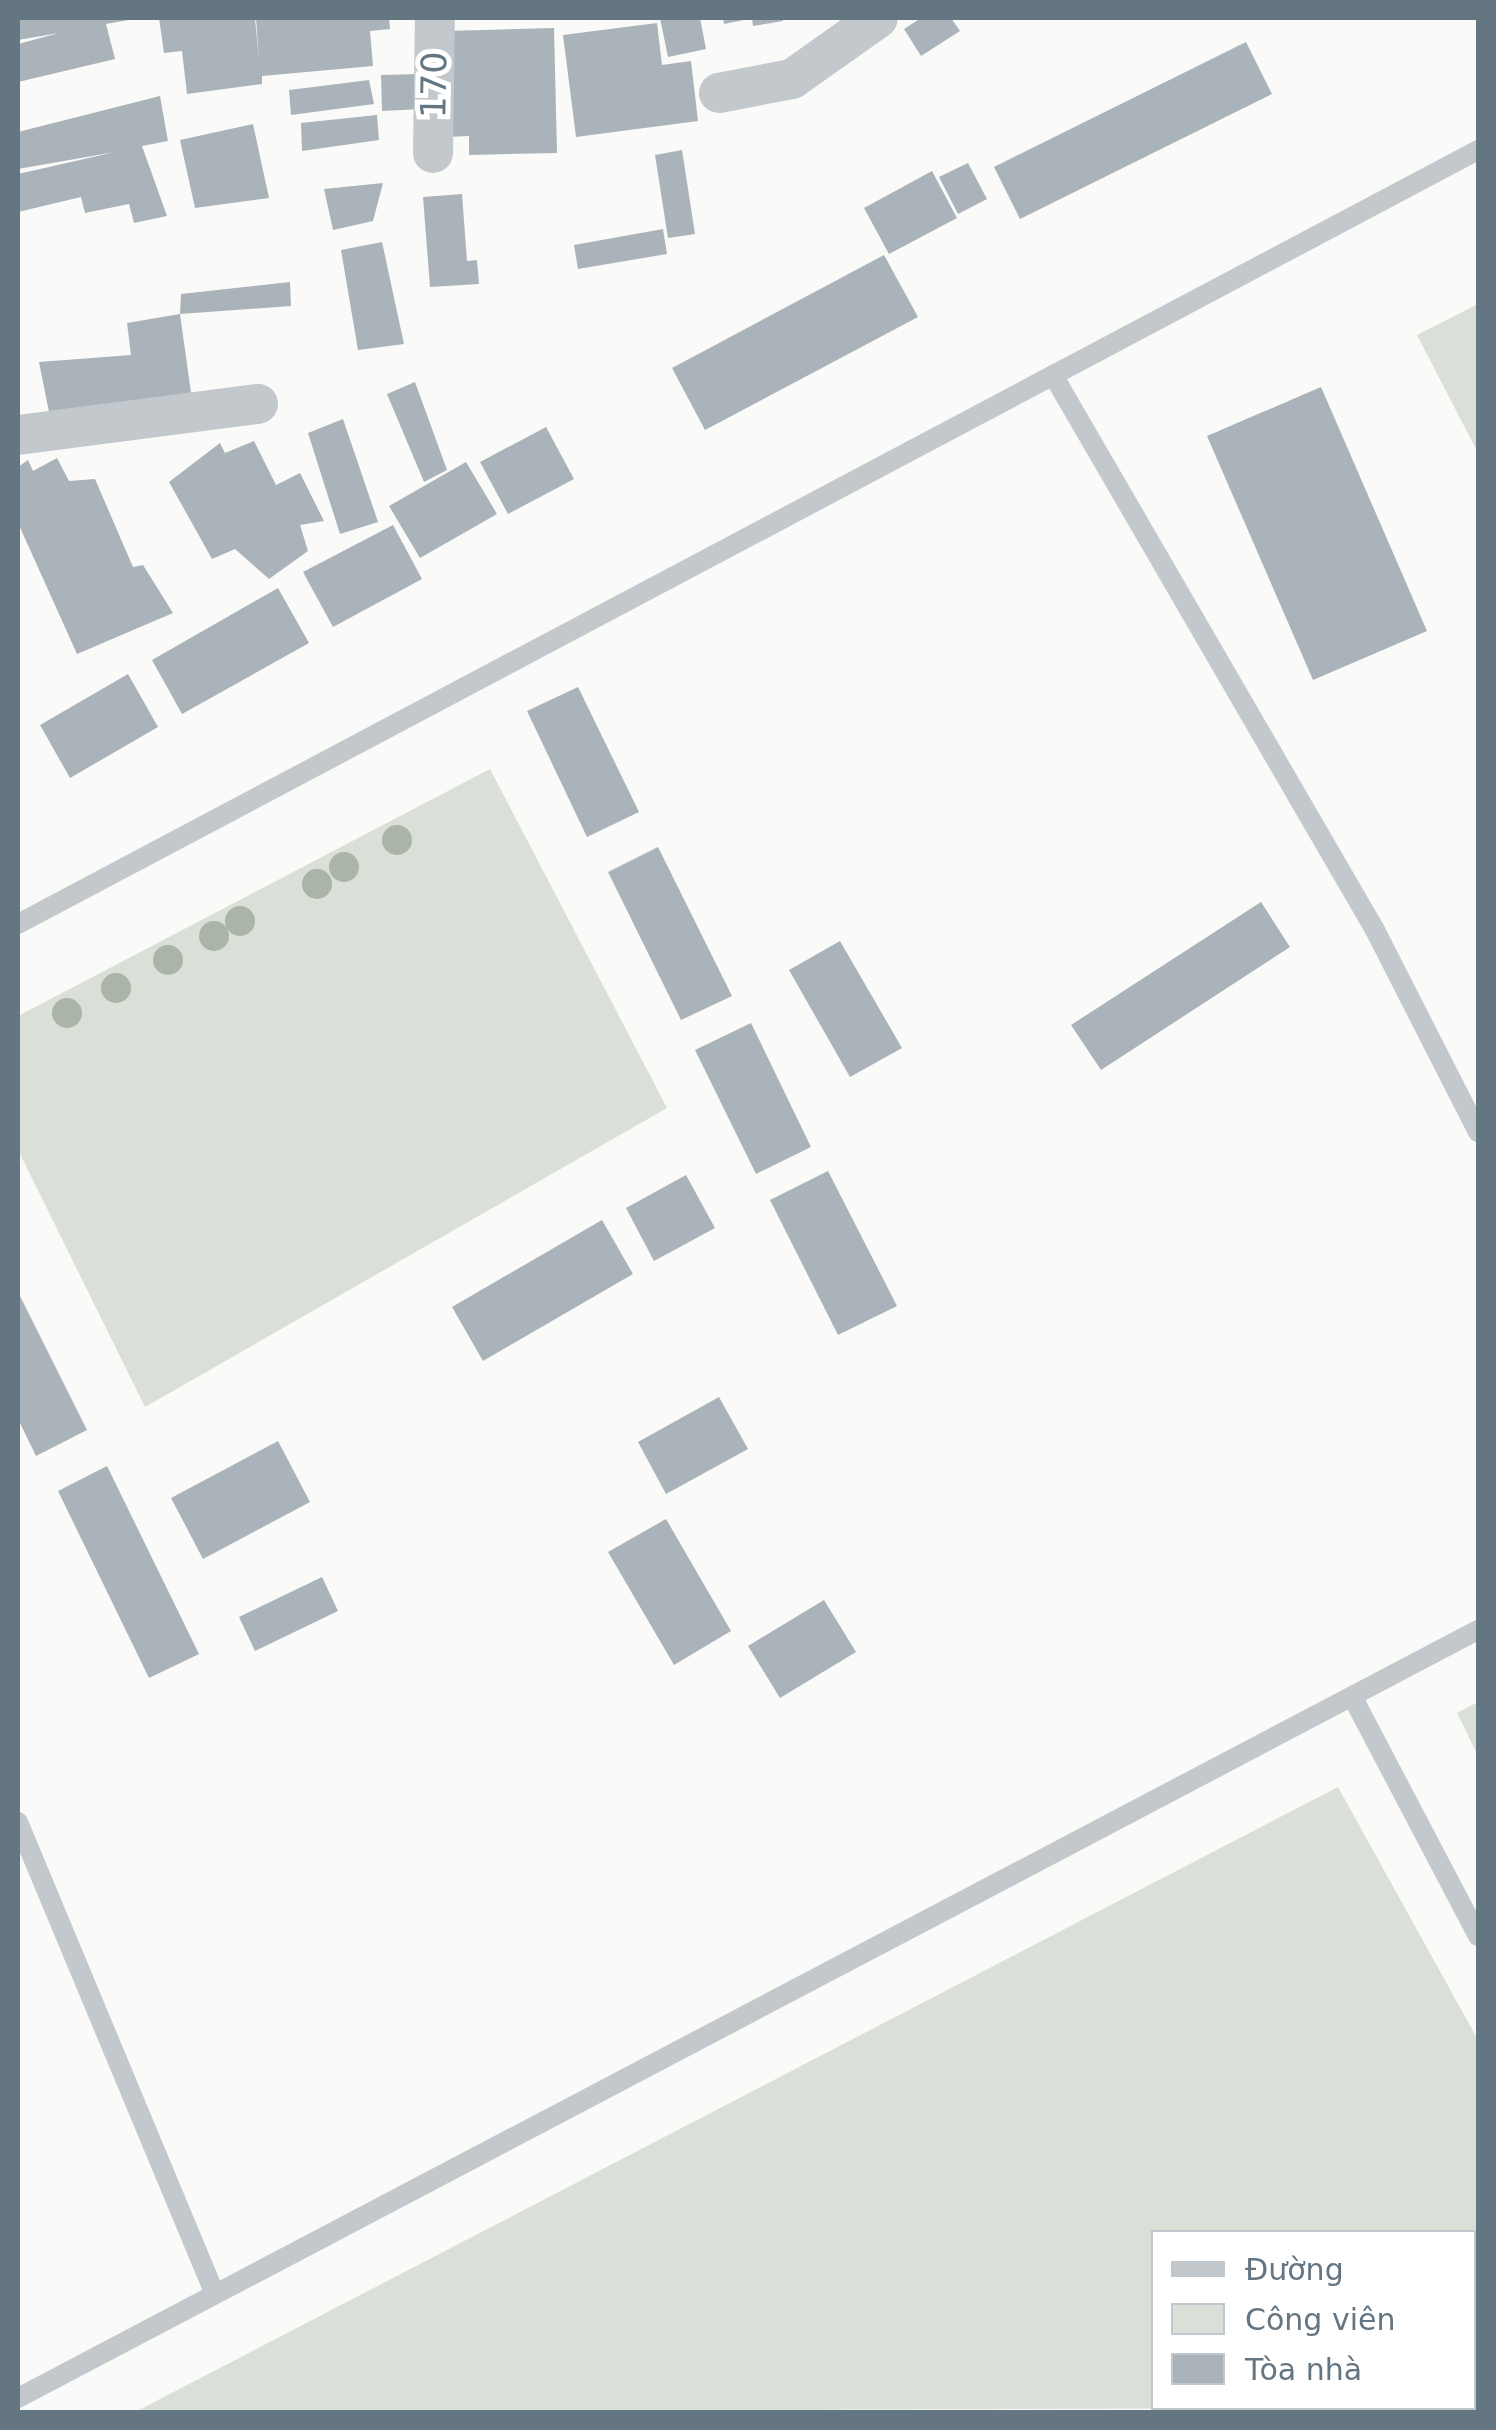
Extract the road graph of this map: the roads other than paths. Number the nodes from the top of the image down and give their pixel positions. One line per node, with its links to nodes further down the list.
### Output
1 (435, 18): 6 (street, 170)
2 (878, 18): 3 (street)
3 (836, 32): 4 (street)
4 (719, 93)
5 (1478, 150): 7 (lane)
6 (433, 153)
7 (1053, 375): 10 (lane); 11 (lane)
8 (258, 404): 9 (street)
9 (18, 435)
10 (18, 924)
11 (1478, 1132)
12 (1478, 1630): 13 (lane)
13 (1352, 1698): 15 (lane); 16 (lane)
14 (18, 1822): 16 (lane)
15 (1478, 1936)
16 (214, 2292): 17 (lane)
17 (18, 2398)

